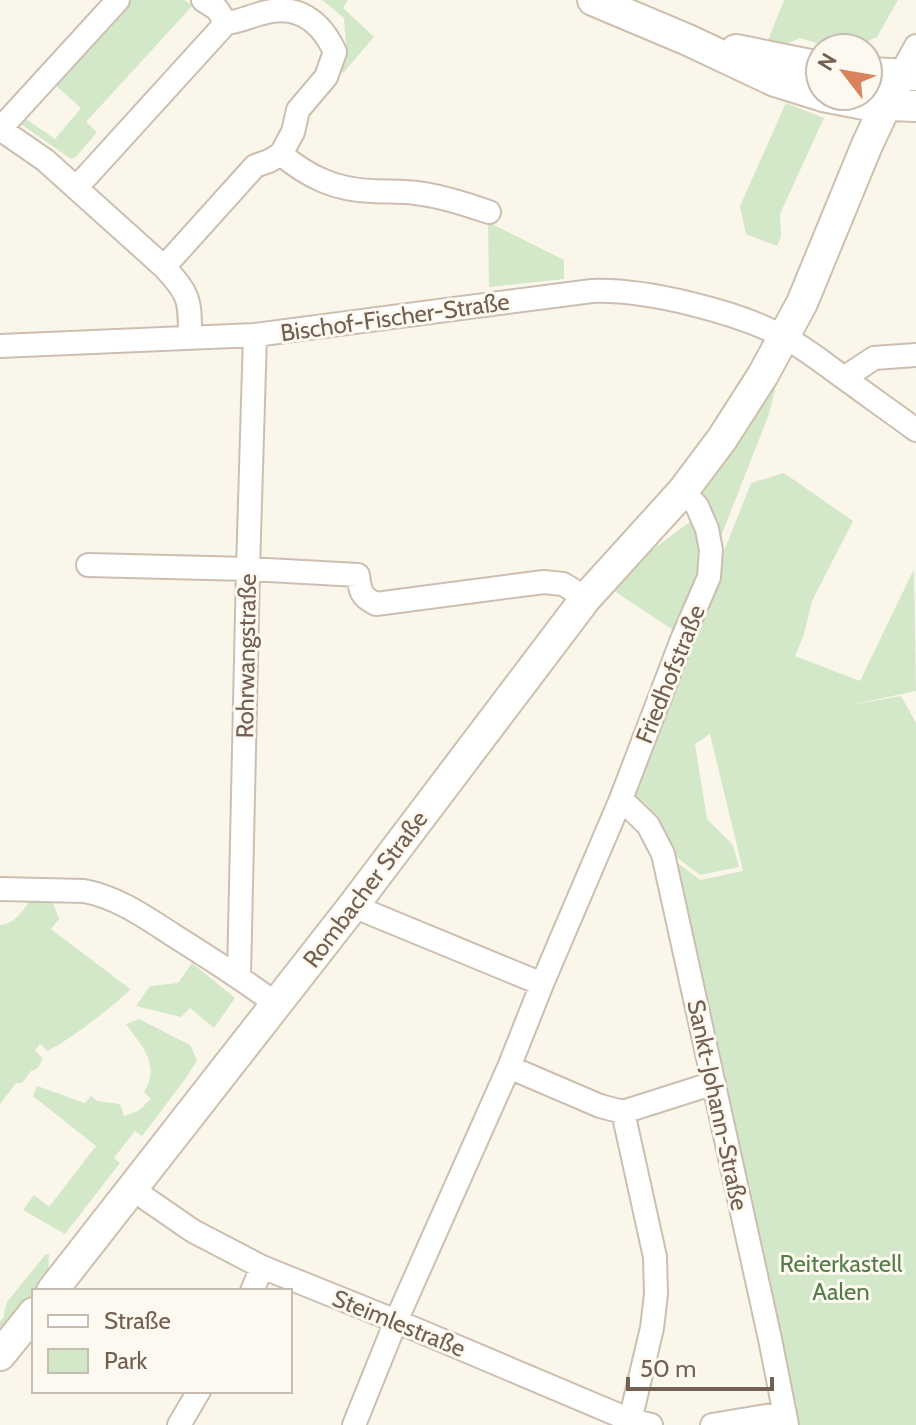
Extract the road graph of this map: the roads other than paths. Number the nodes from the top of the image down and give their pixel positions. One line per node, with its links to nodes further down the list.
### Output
1 (118, 0): 13 (street)
2 (203, 0): 4 (street)
3 (593, 0): 5 (main road)
4 (226, 23): 14 (street); 15 (street)
5 (688, 40): 7 (main road); 10 (main road)
6 (916, 46): 9 (street)
7 (804, 64)
8 (884, 74): 9 (main road)
9 (908, 75): 11 (main road)
10 (804, 90)
11 (886, 105): 12 (main road); 20 (main road)
12 (916, 106)
13 (0, 129): 15 (street)
14 (281, 154): 16 (street); 17 (street)
15 (76, 188): 17 (street)
16 (489, 212)
17 (164, 267): 19 (street)
18 (255, 335): 19 (street, Bischof-Fischer-Straße); 20 (street, Bischof-Fischer-Straße); 27 (street, Rohrwangstraße)
19 (190, 337): 21 (street, Bischof-Fischer-Straße)
20 (782, 338): 23 (street, Bischof-Fischer-Straße); 25 (main road)
21 (0, 346)
22 (916, 355): 23 (street)
23 (844, 378): 24 (street, Bischof-Fischer-Straße)
24 (916, 430)
25 (683, 491): 28 (main road, Rombacher Straße); 29 (street, Friedhofstraße)
26 (88, 565): 27 (street)
27 (248, 569): 28 (street); 32 (street, Rohrwangstraße)
28 (586, 598): 31 (main road, Rombacher Straße)
29 (621, 799): 33 (street, Friedhofstraße); 36 (street, Sankt-Johann-Straße)
30 (0, 889): 32 (street)
31 (353, 906): 33 (street); 34 (main road, Rombacher Straße)
32 (239, 976): 34 (street)
33 (542, 984): 35 (street, Friedhofstraße)
34 (276, 1004): 38 (main road, Rombacher Straße)
35 (509, 1067): 37 (street); 43 (street, Friedhofstraße)
36 (714, 1083): 37 (street); 46 (street, Sankt-Johann-Straße)
37 (623, 1112): 47 (street)
38 (132, 1189): 39 (street, Steimlestraße); 40 (main road, Rombacher Straße)
39 (262, 1267): 41 (street); 43 (street, Steimlestraße)
40 (54, 1289)
41 (253, 1289)
42 (32, 1315): 44 (main road)
43 (396, 1321): 47 (street, Steimlestraße); 49 (street, Friedhofstraße)
44 (0, 1355)
45 (198, 1393): 48 (street)
46 (786, 1419): 50 (street)
47 (637, 1423)
48 (179, 1425)
49 (354, 1425)
50 (712, 1425)

